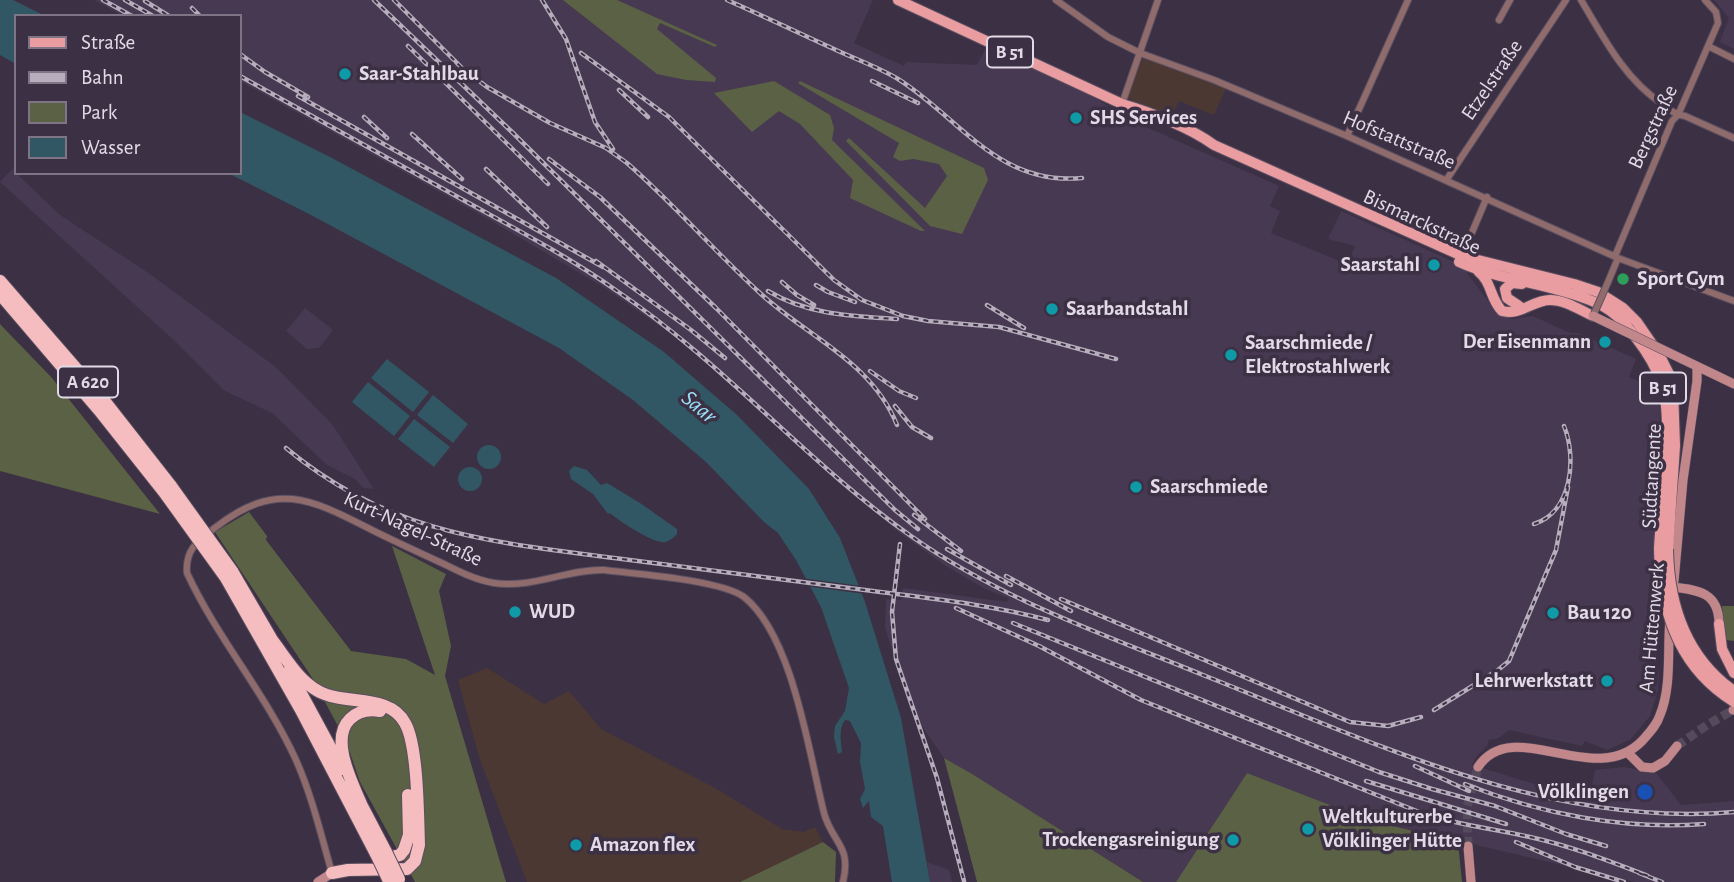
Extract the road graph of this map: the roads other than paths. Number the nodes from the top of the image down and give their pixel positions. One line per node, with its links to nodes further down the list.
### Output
1 (898, 0): 13 (main road, Bismarckstraße / B 51)
2 (1056, 0): 11 (street, Hofstattstraße)
3 (1158, 0): 11 (street)
4 (1408, 0): 15 (street)
5 (1510, 0): 9 (street)
6 (1566, 0): 17 (street, Etzelstraße)
7 (1581, 0): 14 (street)
8 (1705, 0): 10 (street, Bergstraße)
9 (1499, 20)
10 (1708, 46): 12 (street); 14 (street, Bergstraße)
11 (1140, 53): 13 (street); 15 (street, Hofstattstraße)
12 (1734, 59)
13 (1122, 104): 18 (main road, Bismarckstraße / B 51)
14 (1678, 115): 16 (street); 21 (street, Bergstraße)
15 (1347, 136): 17 (street, Hofstattstraße)
16 (1734, 138)
17 (1447, 179): 19 (street, Hofstattstraße)
18 (1325, 196): 20 (main road, Bismarckstraße / B 51); 22 (main road, Bismarckstraße / B 51)
19 (1487, 197): 20 (street); 21 (street, Hofstattstraße)
20 (1462, 256): 23 (main road, Bismarckstraße / B 51)
21 (1617, 257): 27 (street, Hofstattstraße); 29 (street, Bergstraße, bridge)
22 (1472, 267): 23 (main road, Bismarckstraße / B 51); 28 (main road)
23 (1500, 272): 25 (main road, Südtangente / B 51); 28 (main road); 33 (main road, Südtangente / B 51)
24 (0, 281): 32 (highway, A 620)
25 (1549, 287): 28 (main road); 33 (main road, Südtangente / B 51)
26 (0, 294): 32 (highway, A 620)
27 (1734, 301)
28 (1524, 305): 29 (main road)
29 (1593, 316): 30 (main road, bridge)
30 (1697, 367): 31 (main road); 35 (main road, Am Hüttenwerk)
31 (1734, 384)
32 (168, 489): 34 (highway, A 620, bridge)
33 (1663, 549): 39 (main road, Südtangente / B 51, bridge); 40 (main road, Südtangente / B 51, bridge)
34 (229, 574): 37 (highway, A 620); 46 (highway, A 620)
35 (1673, 587): 36 (main road); 42 (main road, Am Hüttenwerk)
36 (1719, 628): 38 (main road)
37 (272, 640): 44 (highway, A 620); 47 (highway)
38 (1734, 673)
39 (1734, 691)
40 (1734, 702)
41 (1677, 747): 42 (main road)
42 (1627, 752): 43 (main road)
43 (1478, 767)
44 (364, 811): 46 (highway, A 620); 47 (highway)
45 (1468, 846): 51 (main road)
46 (379, 854): 48 (highway, bridge)
47 (332, 873): 49 (main road); 50 (street, Kurt-Nagel-Straße)
48 (390, 881)
49 (318, 882)
50 (843, 882)
51 (1471, 882)

